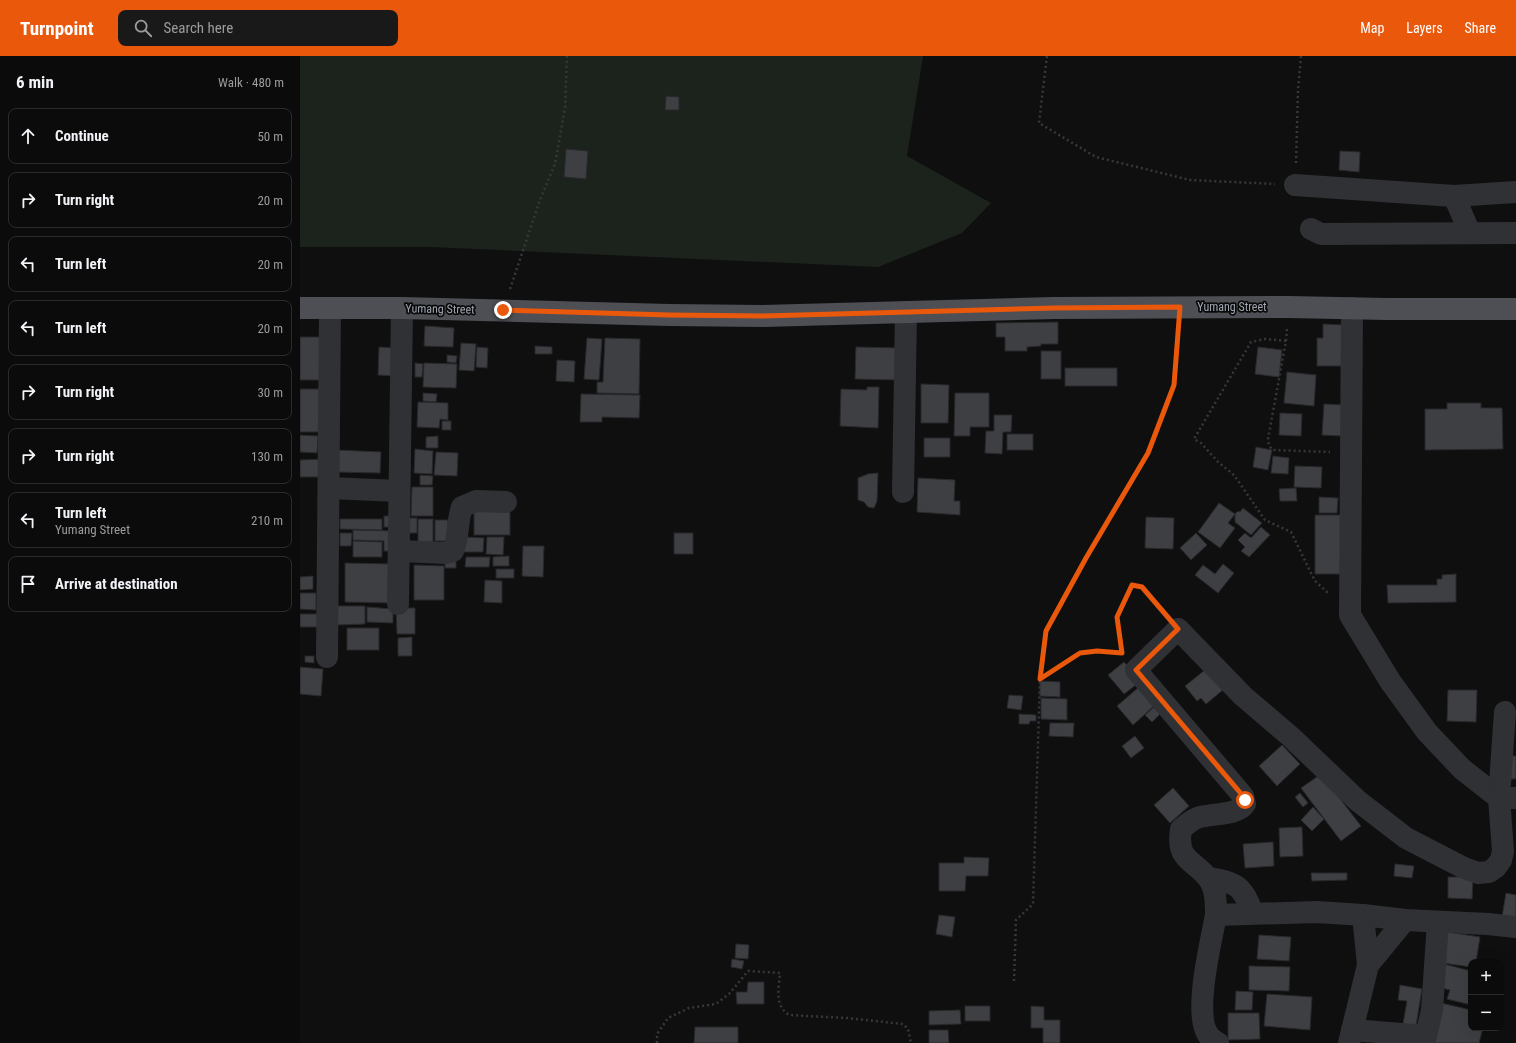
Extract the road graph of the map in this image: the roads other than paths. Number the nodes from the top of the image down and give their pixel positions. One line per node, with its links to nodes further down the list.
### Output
1 (1295, 185): 3 (street)
2 (1516, 192): 3 (street)
3 (1454, 196): 5 (street)
4 (1311, 229): 5 (street)
5 (1470, 233): 6 (street)
6 (1516, 233)
7 (300, 308): 8 (main road, Yumang Street)
8 (330, 308): 9 (main road, Yumang Street); 13 (street)
9 (402, 308): 12 (main road, Yumang Street); 14 (street)
10 (1352, 308): 11 (main road, Yumang Street); 12 (main road, Yumang Street); 21 (street)
11 (1516, 309)
12 (906, 312): 15 (street)
13 (329, 488): 14 (street); 19 (street)
14 (399, 491): 17 (street)
15 (903, 492)
16 (506, 502): 17 (street)
17 (399, 551): 18 (street)
18 (398, 604)
19 (326, 657)
20 (1504, 712): 21 (street)
21 (1508, 798): 22 (street)
22 (1209, 878): 23 (street); 24 (street)
23 (1253, 913): 24 (street); 25 (street)
24 (1216, 915): 32 (street)
25 (1363, 915): 26 (street); 29 (street)
26 (1405, 920): 27 (street); 29 (street)
27 (1438, 922): 28 (street); 31 (street)
28 (1516, 927)
29 (1368, 965): 30 (street)
30 (1350, 1037): 31 (street)
31 (1424, 1040)
32 (1218, 1043)

